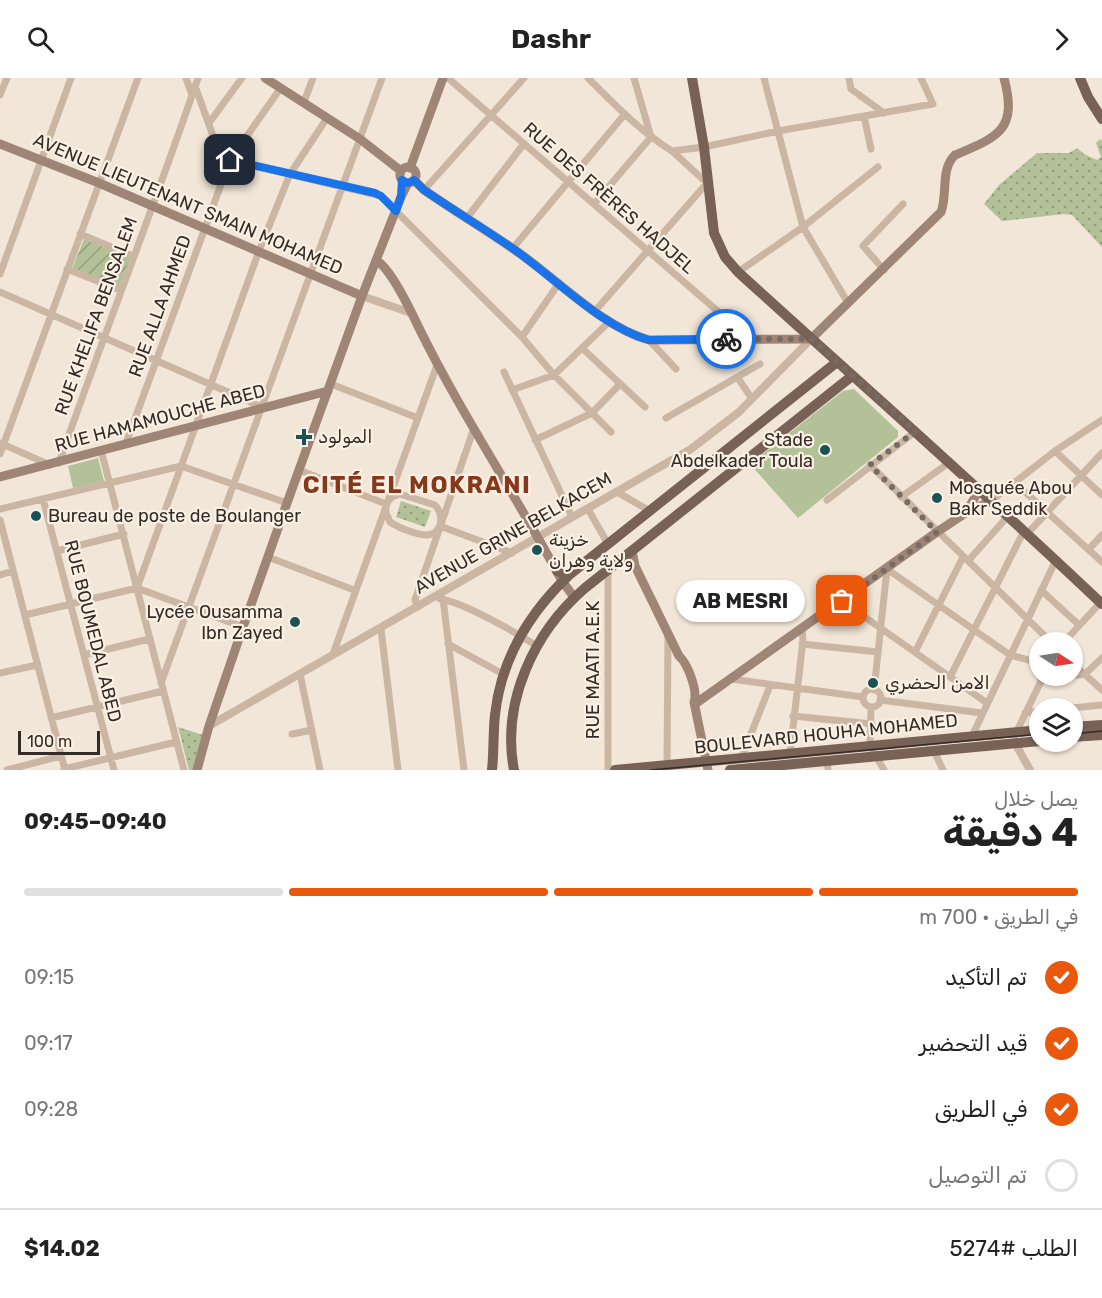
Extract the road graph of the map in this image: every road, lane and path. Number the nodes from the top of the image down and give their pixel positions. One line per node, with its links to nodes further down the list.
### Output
1 (7, 78): 22 (street)
2 (71, 78): 40 (street)
3 (138, 78): 46 (street)
4 (186, 78): 23 (street)
5 (242, 78): 31 (street)
6 (265, 78): 21 (main road)
7 (313, 78): 24 (street)
8 (382, 78): 34 (street)
9 (443, 78): 44 (main road)
10 (448, 78): 27 (street, RUE DES FRÈRES HADJEL)
11 (524, 78): 27 (street)
12 (588, 78): 26 (street)
13 (634, 78): 33 (street)
14 (692, 78): 37 (main road)
15 (764, 78): 32 (street)
16 (849, 78): 25 (street)
17 (921, 78): 25 (street)
18 (1004, 78): 64 (main road)
19 (1080, 78): 30 (main road)
20 (197, 82): 23 (street, RUE KHELIFA BENSALEM); 31 (street)
21 (280, 89): 24 (main road); 41 (street, RUE ALLA AHMED)
22 (0, 95)
23 (192, 95): 52 (street, RUE KHELIFA BENSALEM)
24 (304, 102): 29 (main road)
25 (884, 113): 28 (street)
26 (624, 115): 33 (street); 45 (street)
27 (491, 116): 36 (street, RUE DES FRÈRES HADJEL); 49 (street)
28 (864, 116): 32 (street); 38 (street)
29 (327, 118): 34 (main road); 43 (street)
30 (1102, 118)
31 (209, 123): 41 (street)
32 (778, 132): 37 (street); 55 (street)
33 (651, 138): 39 (street); 50 (street)
34 (360, 139): 44 (main road); 48 (street)
35 (0, 144): 40 (main road, AVENUE LIEUTENANT SMAIN MOHAMED)
36 (523, 145): 45 (street, RUE DES FRÈRES HADJEL); 54 (street)
37 (704, 147): 39 (street); 47 (main road)
38 (871, 149)
39 (672, 151): 47 (street)
40 (41, 159): 46 (main road, AVENUE LIEUTENANT SMAIN MOHAMED); 66 (street)
41 (230, 160): 43 (street); 56 (street, RUE ALLA AHMED)
42 (878, 167): 55 (street)
43 (290, 174): 48 (street); 60 (street)
44 (407, 176): 49 (main road); 53 (main road)
45 (567, 182): 50 (street, RUE DES FRÈRES HADJEL); 58 (street)
46 (99, 183): 52 (main road, AVENUE LIEUTENANT SMAIN MOHAMED); 57 (street)
47 (707, 183): 59 (street); 65 (main road)
48 (344, 186): 53 (street); 67 (street)
49 (424, 190): 54 (main road)
50 (594, 204): 59 (street, RUE DES FRÈRES HADJEL)
51 (903, 204): 64 (street)
52 (153, 206): 56 (main road, AVENUE LIEUTENANT SMAIN MOHAMED); 61 (street, RUE KHELIFA BENSALEM)
53 (396, 211): 62 (main road); 77 (street)
54 (466, 219): 58 (main road)
55 (803, 227): 65 (street); 72 (street)
56 (205, 229): 60 (main road, AVENUE LIEUTENANT SMAIN MOHAMED); 83 (street, RUE ALLA AHMED)
57 (80, 234): 61 (street); 63 (street)
58 (513, 248): 68 (main road)
59 (648, 250): 73 (street); 79 (street, RUE DES FRÈRES HADJEL)
60 (259, 251): 67 (main road, AVENUE LIEUTENANT SMAIN MOHAMED); 92 (street)
61 (133, 256): 69 (street, RUE KHELIFA BENSALEM)
62 (376, 261): 71 (main road); 74 (main road)
63 (68, 269): 69 (street); 75 (street)
64 (884, 270): 72 (main road)
65 (738, 272): 80 (main road)
66 (0, 274)
67 (311, 274): 71 (main road, AVENUE LIEUTENANT SMAIN MOHAMED); 97 (street)
68 (559, 283): 73 (main road); 77 (street)
69 (120, 290): 78 (street, RUE KHELIFA BENSALEM)
70 (0, 292): 75 (street)
71 (362, 296): 74 (street); 94 (main road)
72 (848, 303): 80 (main road)
73 (595, 311): 76 (main road)
74 (411, 313): 86 (main road)
75 (51, 314): 78 (street); 109 (street)
76 (610, 321): 81 (main road); 82 (street)
77 (522, 337): 89 (street)
78 (102, 338): 83 (street); 115 (street, RUE KHELIFA BENSALEM)
79 (750, 339): 80 (main road); 81 (main road)
80 (812, 339): 84 (main road); 96 (street, AVENUE GRINE BELKACEM)
81 (649, 340): 87 (street)
82 (582, 348): 89 (street); 93 (street)
83 (155, 361): 92 (street); 108 (street, RUE ALLA AHMED)
84 (837, 362): 90 (main road); 133 (main road)
85 (760, 364): 91 (street)
86 (437, 365): 100 (street); 104 (main road)
87 (676, 369)
88 (504, 372): 95 (street)
89 (554, 375): 95 (street); 99 (street)
90 (852, 376): 105 (main road); 140 (main road)
91 (738, 378): 96 (street); 101 (street)
92 (210, 384): 97 (street); 103 (street)
93 (620, 384): 98 (street); 99 (street)
94 (329, 387): 97 (main road, RUE HAMAMOUCHE ABED); 100 (street); 118 (main road)
95 (512, 390): 107 (street)
96 (752, 399): 125 (street, AVENUE GRINE BELKACEM)
97 (262, 407): 103 (main road, RUE HAMAMOUCHE ABED); 123 (street)
98 (645, 407)
99 (592, 413): 106 (street); 107 (street)
100 (418, 418): 132 (street)
101 (666, 418)
102 (1101, 422): 111 (street)
103 (195, 426): 108 (main road, RUE HAMAMOUCHE ABED); 117 (street)
104 (474, 428): 142 (street); 148 (main road)
105 (916, 431): 114 (main road); 116 (street)
106 (611, 432)
107 (535, 440): 139 (street)
108 (126, 443): 110 (main road, RUE HAMAMOUCHE ABED)
109 (2, 444): 113 (street); 115 (street)
110 (101, 450): 115 (main road, RUE HAMAMOUCHE ABED); 122 (street)
111 (1055, 451): 119 (street); 121 (street)
112 (1102, 453): 119 (street)
113 (0, 454)
114 (950, 462): 124 (main road); 127 (street)
115 (54, 464): 120 (main road, RUE HAMAMOUCHE ABED)
116 (870, 465): 127 (street); 129 (street)
117 (181, 466): 122 (street); 123 (street); 164 (street)
118 (299, 471): 131 (main road); 132 (street)
119 (1081, 476): 126 (street); 137 (street)
120 (0, 477)
121 (1014, 482): 130 (street); 137 (street)
122 (110, 483): 128 (street); 146 (street)
123 (234, 484): 131 (street); 176 (street)
124 (979, 490): 130 (main road); 136 (main road)
125 (617, 492): 133 (street); 135 (street, AVENUE GRINE BELKACEM)
126 (1102, 495)
127 (901, 497): 144 (street)
128 (43, 499): 134 (street); 151 (street, RUE BOUMEDAL ABED)
129 (827, 500)
130 (991, 501): 136 (main road); 138 (main road)
131 (286, 503): 154 (main road)
132 (386, 504): 142 (street); 142 (street); 166 (street)
133 (654, 507): 140 (main road); 143 (main road); 149 (main road)
134 (0, 509)
135 (588, 509): 139 (street, AVENUE GRINE BELKACEM); 149 (street)
136 (967, 512): 144 (main road)
137 (1048, 512): 145 (street); 150 (street)
138 (1008, 516): 145 (main road); 155 (street)
139 (572, 517): 148 (street, AVENUE GRINE BELKACEM)
140 (672, 518): 143 (main road)
141 (0, 520): 160 (street)
142 (440, 526): 152 (street); 177 (street)
143 (662, 526): 153 (main road)
144 (937, 532): 155 (street); 158 (main road)
145 (1026, 532): 156 (main road); 163 (street)
146 (124, 534): 151 (street); 164 (street)
147 (1102, 535): 150 (street)
148 (538, 538): 152 (street, AVENUE GRINE BELKACEM); 162 (main road)
149 (608, 544): 162 (main road)
150 (1089, 549): 157 (street)
151 (57, 551): 174 (street, RUE BOUMEDAL ABED)
152 (512, 553): 165 (street, AVENUE GRINE BELKACEM)
153 (629, 554): 159 (main road); 188 (main road)
154 (268, 557): 166 (street); 181 (main road)
155 (966, 559): 163 (street); 175 (street)
156 (1056, 560): 167 (street); 170 (main road)
157 (1102, 562)
158 (887, 569): 172 (main road); 175 (street); 182 (street)
159 (608, 570): 168 (main road); 261 (street, RUE MAATI A.E.K)
160 (13, 571): 161 (street); 178 (street)
161 (0, 575)
162 (562, 576): 168 (main road); 189 (main road)
163 (994, 587): 179 (street); 185 (street)
164 (137, 588): 174 (street); 176 (street); 190 (street)
165 (452, 588): 171 (street, AVENUE GRINE BELKACEM); 173 (street)
166 (354, 590): 196 (street)
167 (1041, 590): 179 (street); 180 (street)
168 (574, 597): 193 (main road)
169 (443, 599): 171 (street); 173 (street); 191 (street)
170 (1100, 599): 180 (street)
171 (432, 600): 177 (street, AVENUE GRINE BELKACEM)
172 (842, 601): 182 (street); 184 (main road)
173 (452, 602): 189 (street)
174 (71, 604): 178 (street); 197 (street, RUE BOUMEDAL ABED)
175 (939, 605): 185 (street); 195 (street)
176 (190, 607): 181 (street); 210 (street)
177 (418, 607): 183 (street, AVENUE GRINE BELKACEM)
178 (25, 615): 201 (street)
179 (1028, 619): 186 (street); 198 (street)
180 (1079, 625): 187 (street)
181 (243, 627): 229 (main road)
182 (880, 627): 194 (street); 195 (street)
183 (381, 628): 196 (street, AVENUE GRINE BELKACEM); 257 (street)
184 (802, 629): 192 (street); 207 (main road)
185 (974, 631): 198 (street); 206 (street)
186 (1041, 632)
187 (1073, 632)
188 (668, 633): 216 (main road); 247 (street)
189 (520, 635): 193 (street); 204 (main road)
190 (149, 639): 197 (street); 210 (street)
191 (448, 644): 204 (street); 258 (street)
192 (802, 644): 194 (street); 211 (street)
193 (537, 646): 260 (main road)
194 (878, 652): 212 (street)
195 (915, 652): 206 (street)
196 (333, 654): 203 (street, AVENUE GRINE BELKACEM)
197 (84, 655): 219 (street, RUE BOUMEDAL ABED)
198 (1010, 655): 200 (street); 217 (street)
199 (1102, 658): 205 (street)
200 (1029, 660)
201 (37, 665): 202 (street); 226 (street)
202 (0, 673)
203 (300, 674): 229 (street, AVENUE GRINE BELKACEM); 231 (street)
204 (503, 674): 259 (main road)
205 (1085, 674): 213 (street)
206 (950, 677): 217 (street)
207 (731, 679): 208 (street); 216 (main road)
208 (770, 686): 211 (street); 245 (street)
209 (1038, 686): 224 (street)
210 (162, 687): 219 (street); 239 (street)
211 (796, 689): 214 (street); 225 (street)
212 (874, 690): 214 (street); 215 (street)
213 (1102, 690)
214 (863, 697): 220 (street)
215 (880, 700): 220 (street); 223 (street)
216 (694, 703): 248 (main road)
217 (987, 704): 223 (street)
218 (1102, 705): 221 (street)
219 (97, 706): 226 (street); 244 (street, RUE BOUMEDAL ABED)
220 (871, 707): 227 (street)
221 (1083, 707)
222 (1029, 712): 224 (street)
223 (982, 713): 235 (street)
224 (1024, 713): 237 (street)
225 (793, 716): 227 (street); 242 (street)
226 (51, 718): 243 (street)
227 (872, 724): 240 (street)
228 (1102, 725): 230 (main road)
229 (209, 726): 255 (main road)
230 (1083, 726)
231 (312, 730): 233 (street); 256 (street)
232 (1029, 734): 237 (main road, BOULEVARD HOUHA MOHAMED)
233 (292, 735)
234 (1102, 735): 236 (main road)
235 (972, 736): 237 (main road, BOULEVARD HOUHA MOHAMED); 240 (main road, BOULEVARD HOUHA MOHAMED)
236 (1083, 736)
237 (1015, 738): 238 (main road, BOULEVARD HOUHA MOHAMED); 241 (main road, BOULEVARD HOUHA MOHAMED); 250 (street)
238 (1029, 740)
239 (176, 742): 244 (street); 254 (street)
240 (873, 750): 241 (main road, BOULEVARD HOUHA MOHAMED); 242 (main road, BOULEVARD HOUHA MOHAMED); 246 (main road, BOULEVARD HOUHA MOHAMED); 264 (street)
241 (934, 751): 265 (street)
242 (790, 754): 245 (main road, BOULEVARD HOUHA MOHAMED)
243 (61, 756): 251 (street); 252 (street)
244 (110, 758): 252 (street); 253 (street, RUE BOUMEDAL ABED)
245 (741, 759): 248 (main road, BOULEVARD HOUHA MOHAMED)
246 (827, 765): 249 (main road, BOULEVARD HOUHA MOHAMED)
247 (667, 766): 248 (main road, BOULEVARD HOUHA MOHAMED); 262 (main road, BOULEVARD HOUHA MOHAMED)
248 (707, 766)
249 (771, 768): 263 (main road, BOULEVARD HOUHA MOHAMED)
250 (1026, 769)
251 (8, 770)
252 (65, 770)
253 (114, 770)
254 (184, 770)
255 (197, 770)
256 (320, 770)
257 (398, 770)
258 (464, 770)
259 (492, 770)
260 (514, 770)
261 (608, 770)
262 (615, 770)
263 (730, 770)
264 (884, 770)
265 (943, 770)

